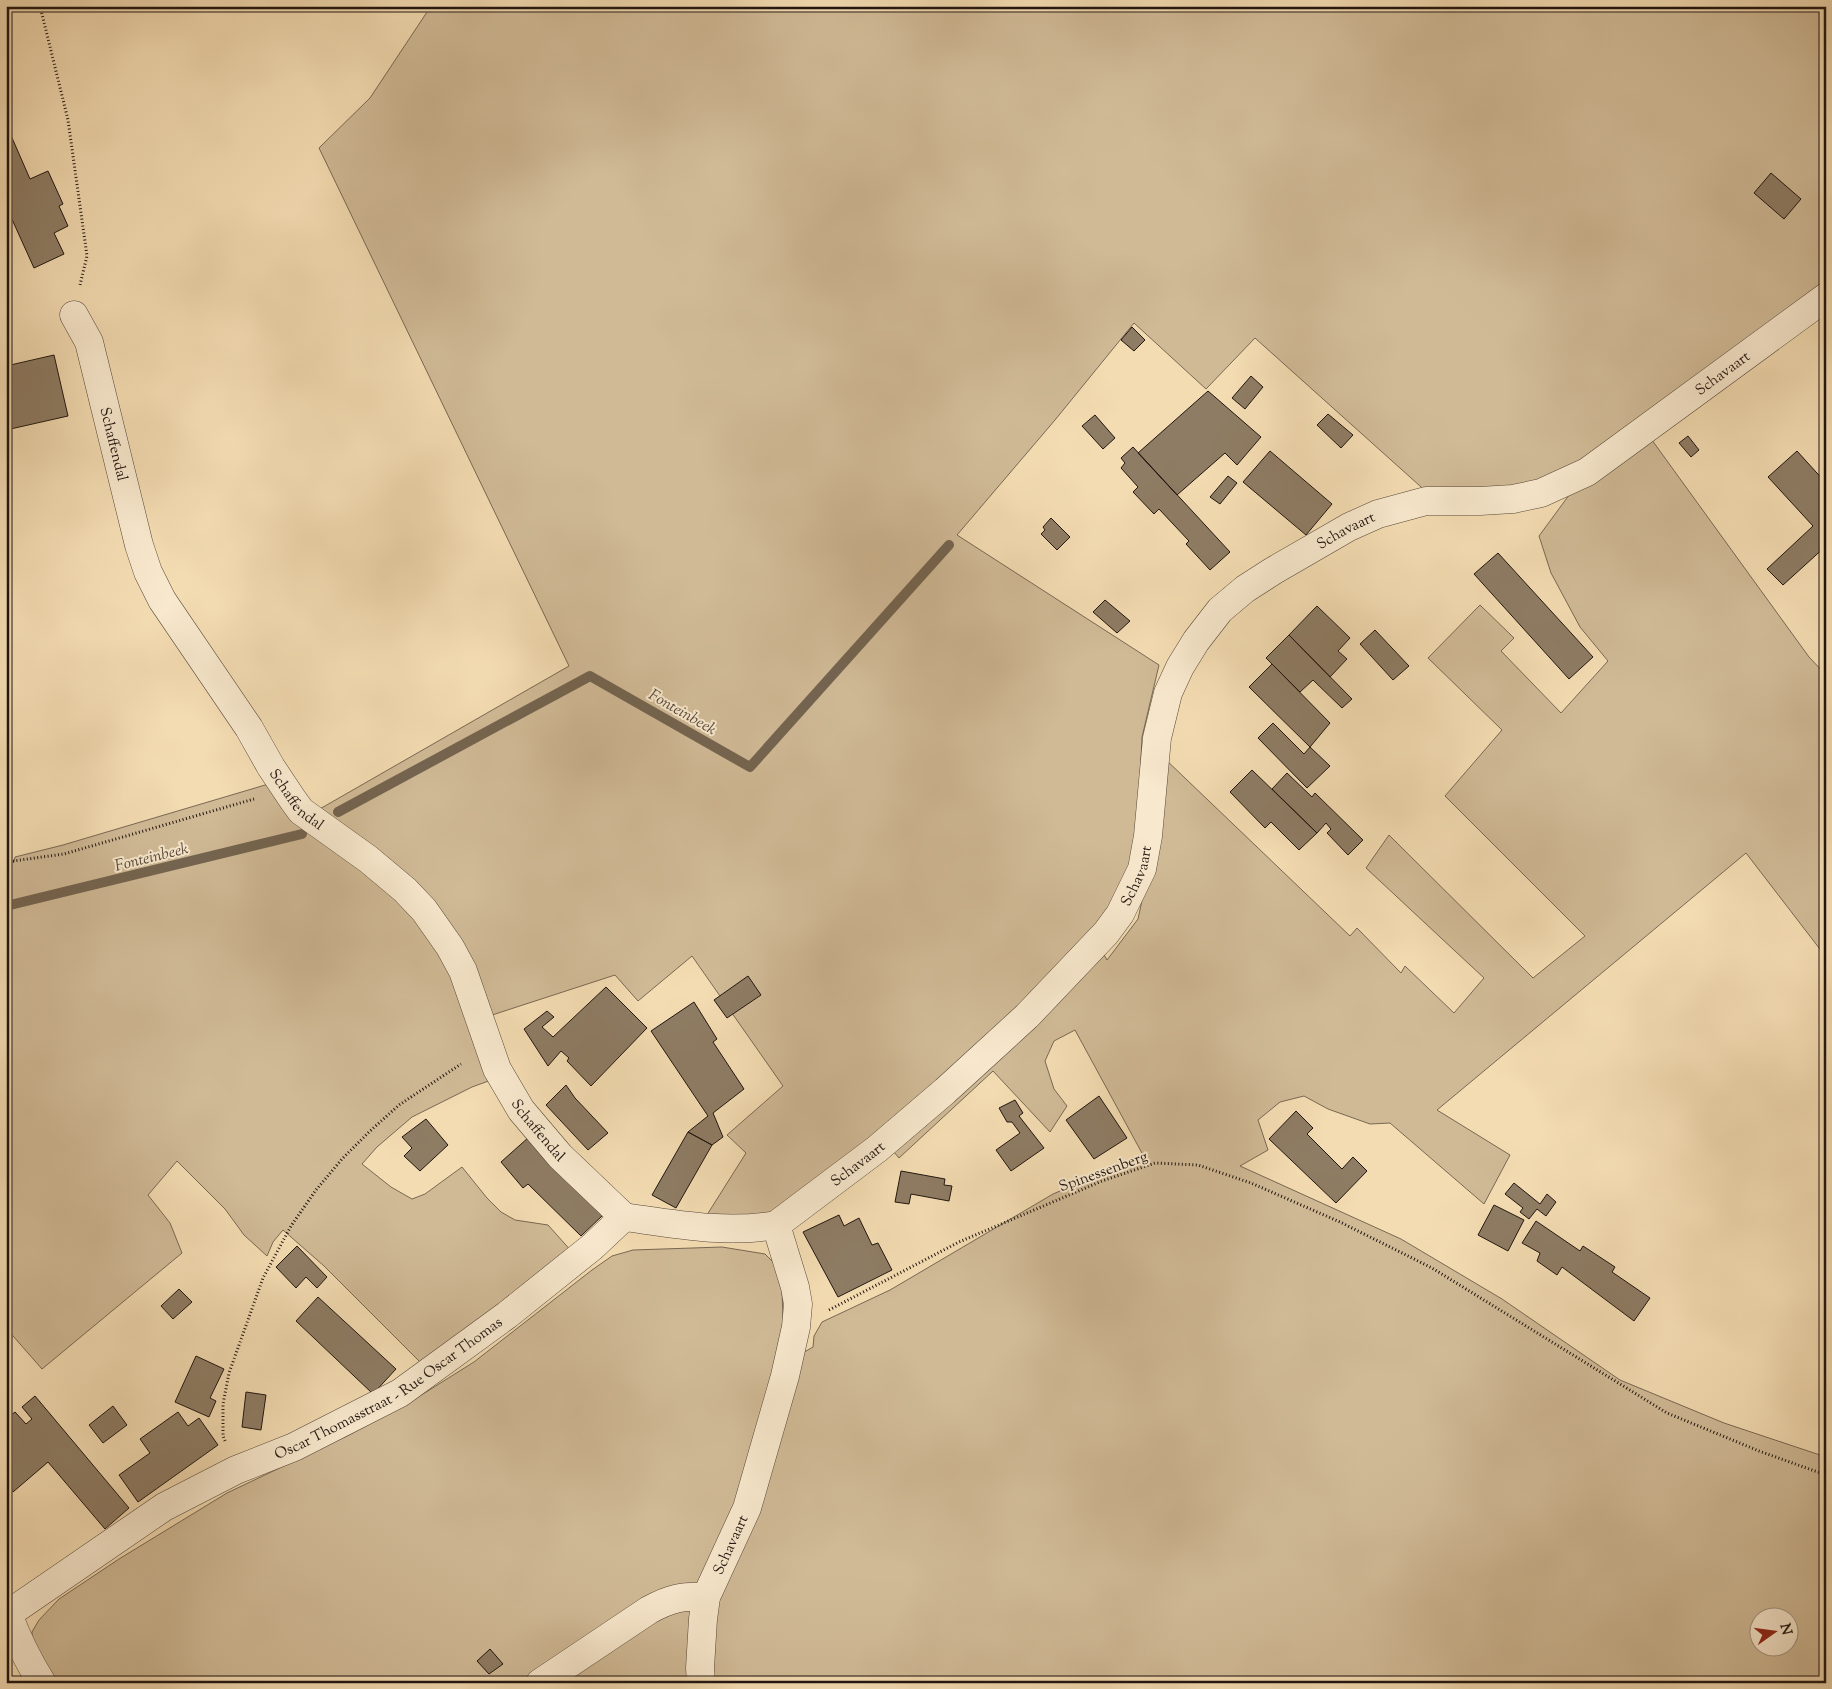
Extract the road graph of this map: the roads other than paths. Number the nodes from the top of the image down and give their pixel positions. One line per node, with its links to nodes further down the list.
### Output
1 (1826, 297): 4 (street, Schavaart)
2 (74, 315): 3 (street, Schaffendal)
3 (624, 1217): 4 (street); 6 (street, Oscar Thomasstraat - Rue Oscar Thomas)
4 (776, 1225): 5 (street, Schavaart)
5 (706, 1597): 8 (street); 9 (street, Schavaart)
6 (7, 1613): 7 (street)
7 (42, 1683)
8 (540, 1683)
9 (701, 1683)

